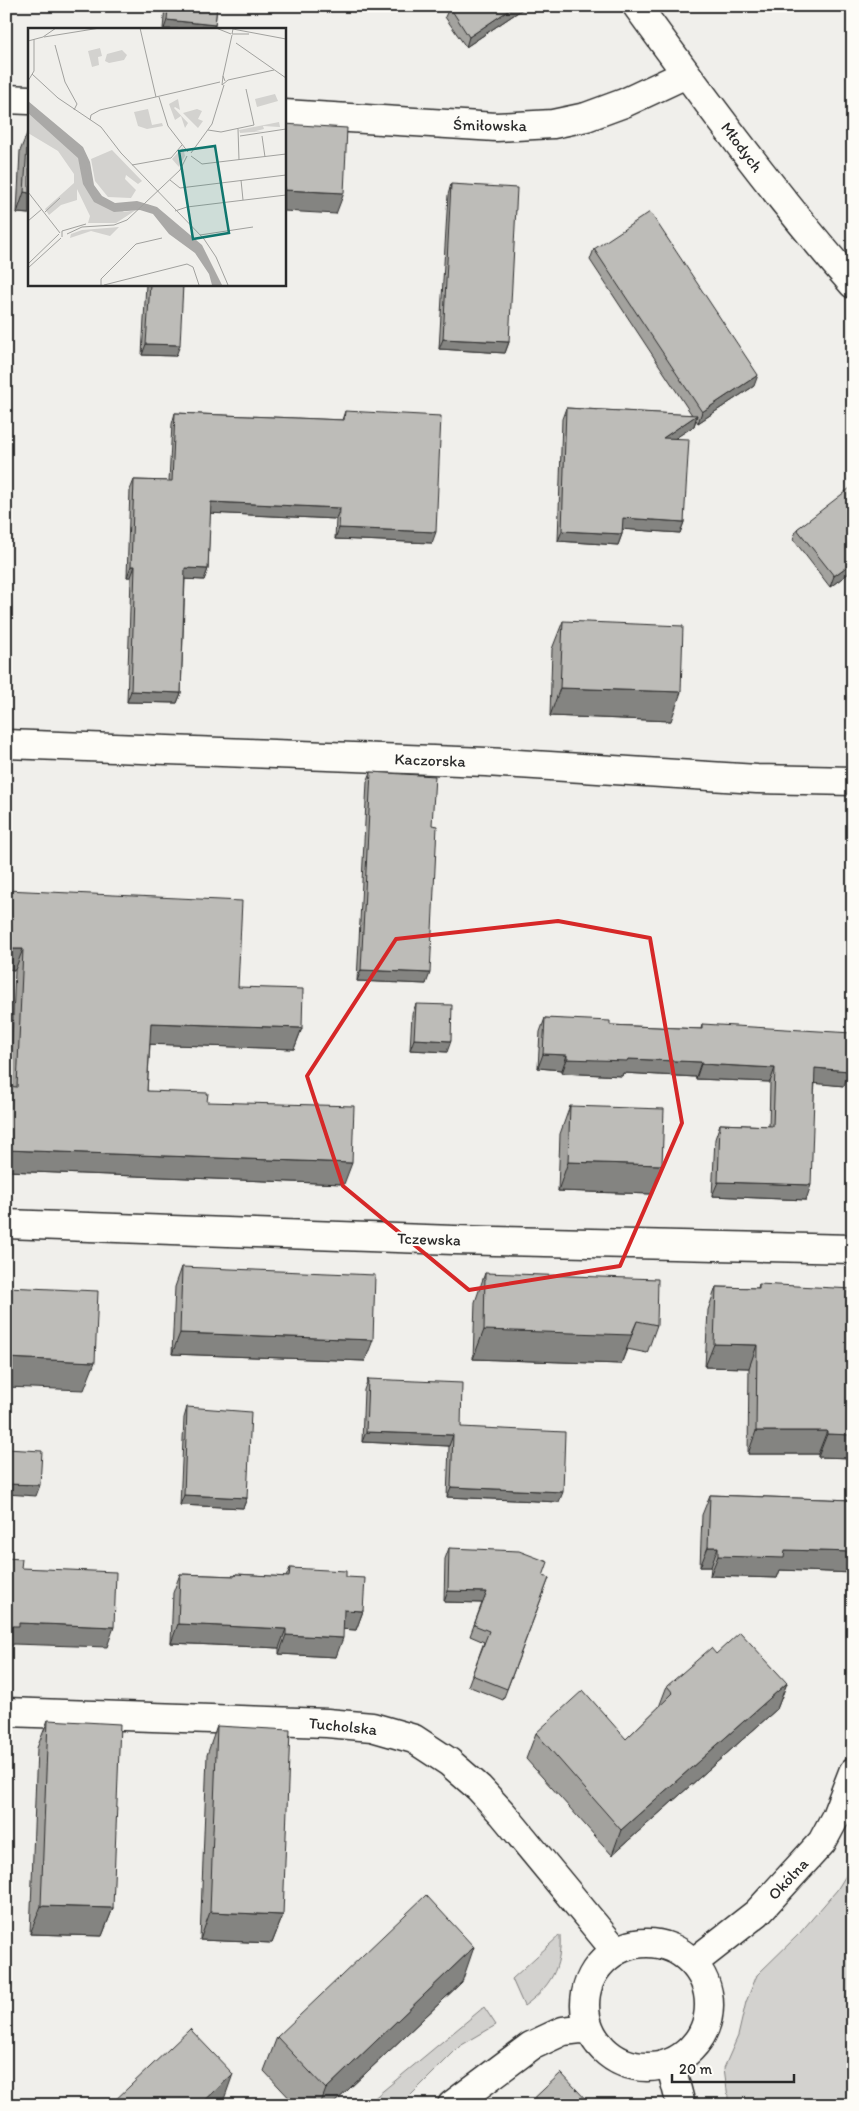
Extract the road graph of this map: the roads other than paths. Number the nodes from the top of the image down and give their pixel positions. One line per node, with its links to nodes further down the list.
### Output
1 (637, 6): 2 (street, Młodych)
2 (686, 74): 5 (street, Śmiłowska); 6 (street, Młodych)
3 (6, 99): 4 (street)
4 (28, 100)
5 (285, 114)
6 (853, 284)
7 (6, 744): 8 (street, Kaczorska)
8 (853, 781)
9 (6, 1224): 10 (street, Tczewska)
10 (853, 1249)
11 (6, 1712): 13 (street, Tucholska)
12 (853, 1772): 14 (street, Okólna)
13 (616, 1951): 14 (street); 15 (street)
14 (693, 1963): 16 (street)
15 (588, 2028): 16 (street); 17 (street)
16 (670, 2063): 18 (street)
17 (452, 2105)
18 (681, 2105)

